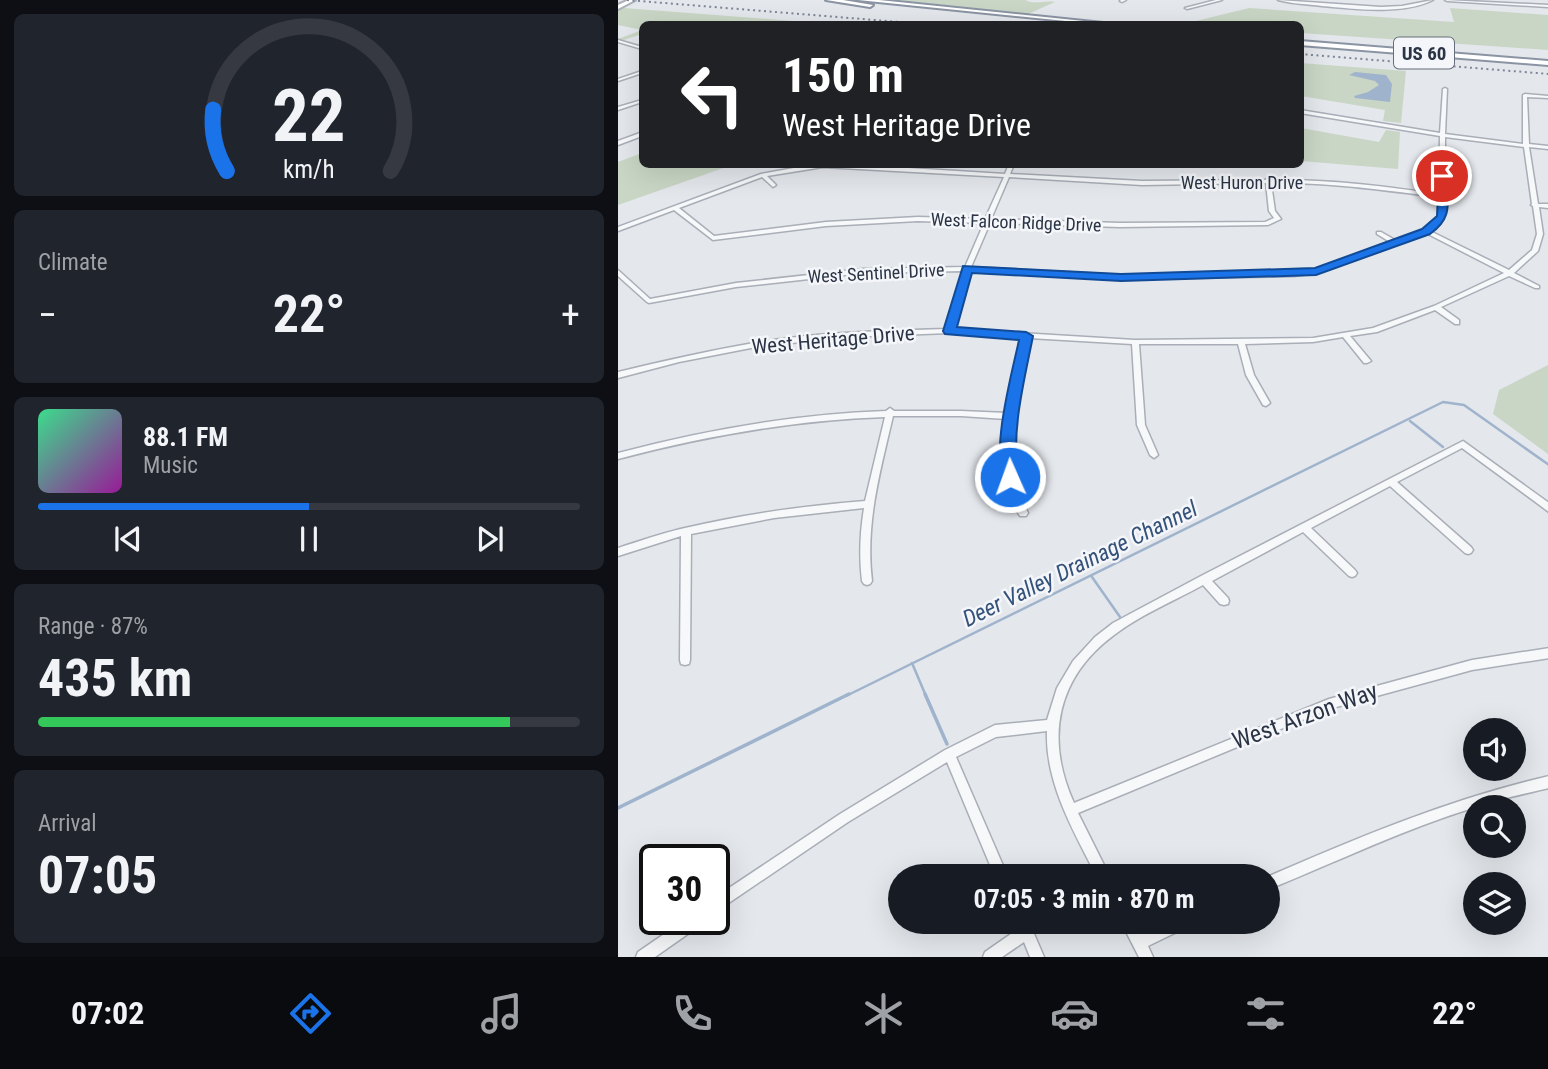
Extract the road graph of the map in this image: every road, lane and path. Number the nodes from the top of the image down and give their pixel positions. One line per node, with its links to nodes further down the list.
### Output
1 (633, 0): 8 (main road)
2 (829, 0): 13 (highway)
3 (861, 0): 14 (highway)
4 (1220, 0): 11 (street)
5 (1280, 0): 10 (street)
6 (1431, 0): 10 (street)
7 (1447, 0): 9 (street)
8 (619, 3)
9 (1548, 6)
10 (1410, 7): 12 (street)
11 (1187, 8)
12 (1418, 10)
13 (1033, 21)
14 (1079, 21)
15 (618, 41): 17 (street)
16 (1304, 41): 18 (highway, US 60)
17 (639, 47)
18 (1548, 60)
19 (639, 73): 20 (street)
20 (618, 80)
21 (1445, 89): 26 (street)
22 (1548, 97): 29 (street, West Heritage Drive)
23 (639, 102): 24 (street)
24 (618, 109)
25 (1304, 112): 26 (street)
26 (1442, 134): 29 (street); 40 (street)
27 (639, 135): 28 (street)
28 (618, 143)
29 (1526, 146): 30 (street); 41 (street, West Heritage Drive)
30 (1548, 148)
31 (805, 168): 35 (street, West Huron Drive)
32 (861, 168): 34 (street, West Huron Drive)
33 (1010, 168): 36 (street)
34 (874, 169): 36 (street, West Huron Drive); 37 (street)
35 (763, 175): 39 (street); 43 (street, West Huron Drive)
36 (1007, 177): 38 (street, West Huron Drive); 44 (street)
37 (867, 178)
38 (1268, 180): 40 (street, West Huron Drive); 44 (street, West Falcon Ridge Drive)
39 (773, 185)
40 (1442, 196): 46 (street)
41 (1534, 205): 42 (street); 48 (street, West Heritage Drive)
42 (1548, 206)
43 (675, 208): 44 (street, West Falcon Ridge Drive); 45 (street, West Huron Drive)
44 (990, 219): 50 (street)
45 (618, 229)
46 (1426, 231): 49 (street, West Sentinel Drive); 52 (street)
47 (1379, 233): 49 (street)
48 (1544, 234): 52 (street, West Heritage Drive)
49 (1394, 242): 50 (street, West Sentinel Drive)
50 (967, 269): 51 (street, West Sentinel Drive); 56 (street)
51 (618, 272)
52 (1510, 273): 53 (street); 54 (street, West Heritage Drive)
53 (1537, 287)
54 (1436, 307): 55 (street); 57 (street, West Heritage Drive)
55 (1457, 322)
56 (949, 331): 58 (street, West Heritage Drive); 62 (street, West Heritage Drive)
57 (1345, 335): 59 (street, West Heritage Drive); 61 (street)
58 (1026, 336): 60 (street, West Heritage Drive); 65 (street)
59 (1241, 341): 60 (street, West Heritage Drive); 63 (street)
60 (1135, 342): 66 (street)
61 (1367, 361)
62 (618, 375)
63 (1266, 404)
64 (890, 411): 65 (street); 67 (street); 69 (street)
65 (1011, 416): 71 (street)
66 (1154, 455)
67 (618, 456)
68 (1391, 482): 70 (street); 72 (street); 74 (street)
69 (870, 504): 73 (street); 78 (street)
70 (1548, 509)
71 (1023, 513)
72 (1304, 527): 76 (street); 77 (street)
73 (686, 531): 75 (street); 81 (street)
74 (1468, 550)
75 (618, 552)
76 (1352, 573)
77 (1204, 579): 79 (street); 82 (street)
78 (867, 581)
79 (1224, 601)
80 (1548, 653): 85 (street, West Arzon Way)
81 (685, 660)
82 (1050, 725): 83 (street); 85 (street)
83 (949, 754): 86 (street); 89 (street)
84 (1548, 782): 88 (street)
85 (1071, 810): 87 (street)
86 (996, 864)
87 (1098, 864)
88 (1280, 878)
89 (730, 895)
90 (1016, 934): 97 (street)
91 (1027, 934): 98 (street)
92 (1134, 934): 95 (street)
93 (1157, 934): 95 (street)
94 (674, 935): 96 (street)
95 (1138, 943): 99 (street)
96 (642, 957)
97 (990, 957)
98 (1037, 957)
99 (1146, 957)

